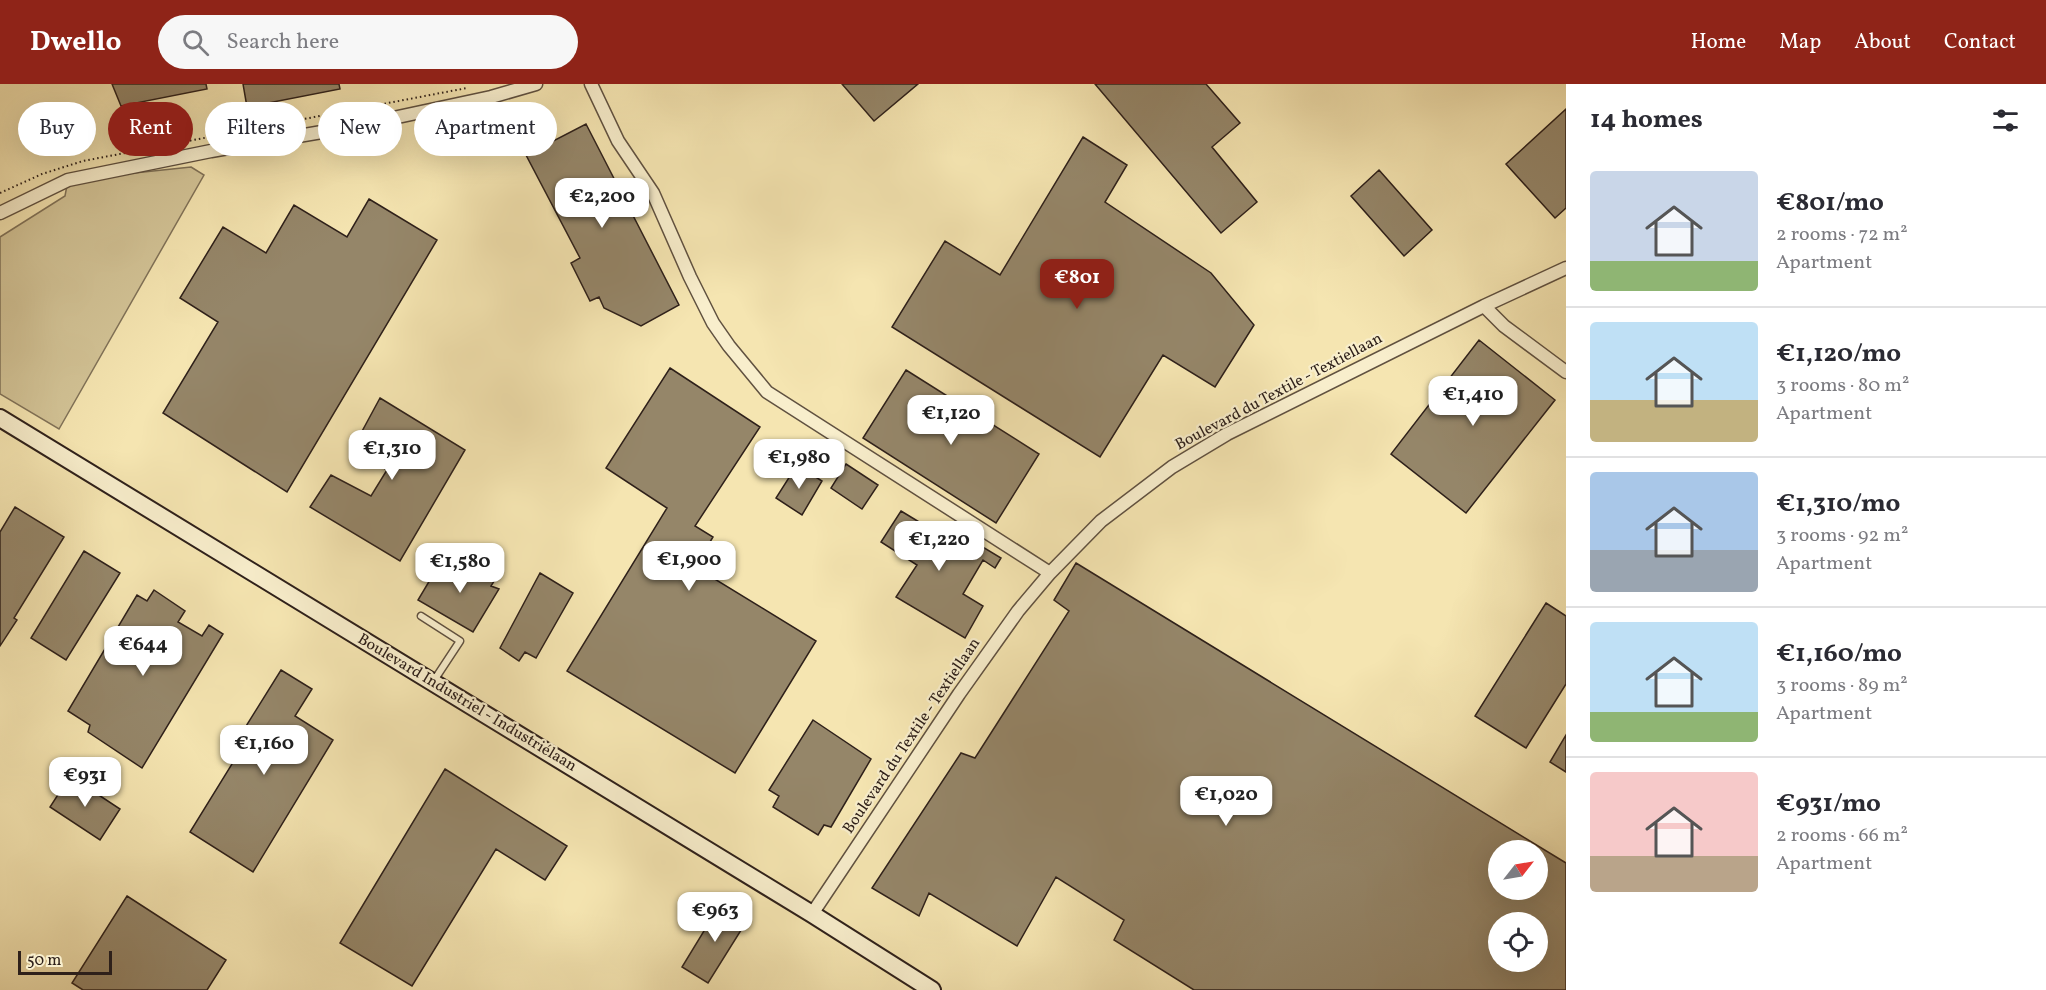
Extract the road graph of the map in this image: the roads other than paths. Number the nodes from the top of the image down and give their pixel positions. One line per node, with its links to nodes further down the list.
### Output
1 (536, 84): 3 (street)
2 (591, 84): 8 (street)
3 (0, 213)
4 (1566, 268): 5 (street, Boulevard du Textile - Textiellaan)
5 (1484, 306): 6 (street); 8 (street, Boulevard du Textile - Textiellaan)
6 (1566, 372)
7 (0, 418): 10 (main road, Boulevard Industriel - Industriélaan)
8 (1050, 573): 11 (street, Boulevard du Textile - Textiellaan)
9 (421, 616): 10 (lane)
10 (433, 682): 11 (main road, Boulevard Industriel - Industriélaan)
11 (812, 914): 12 (main road, Boulevard Industriel - Industriélaan)
12 (932, 990)

